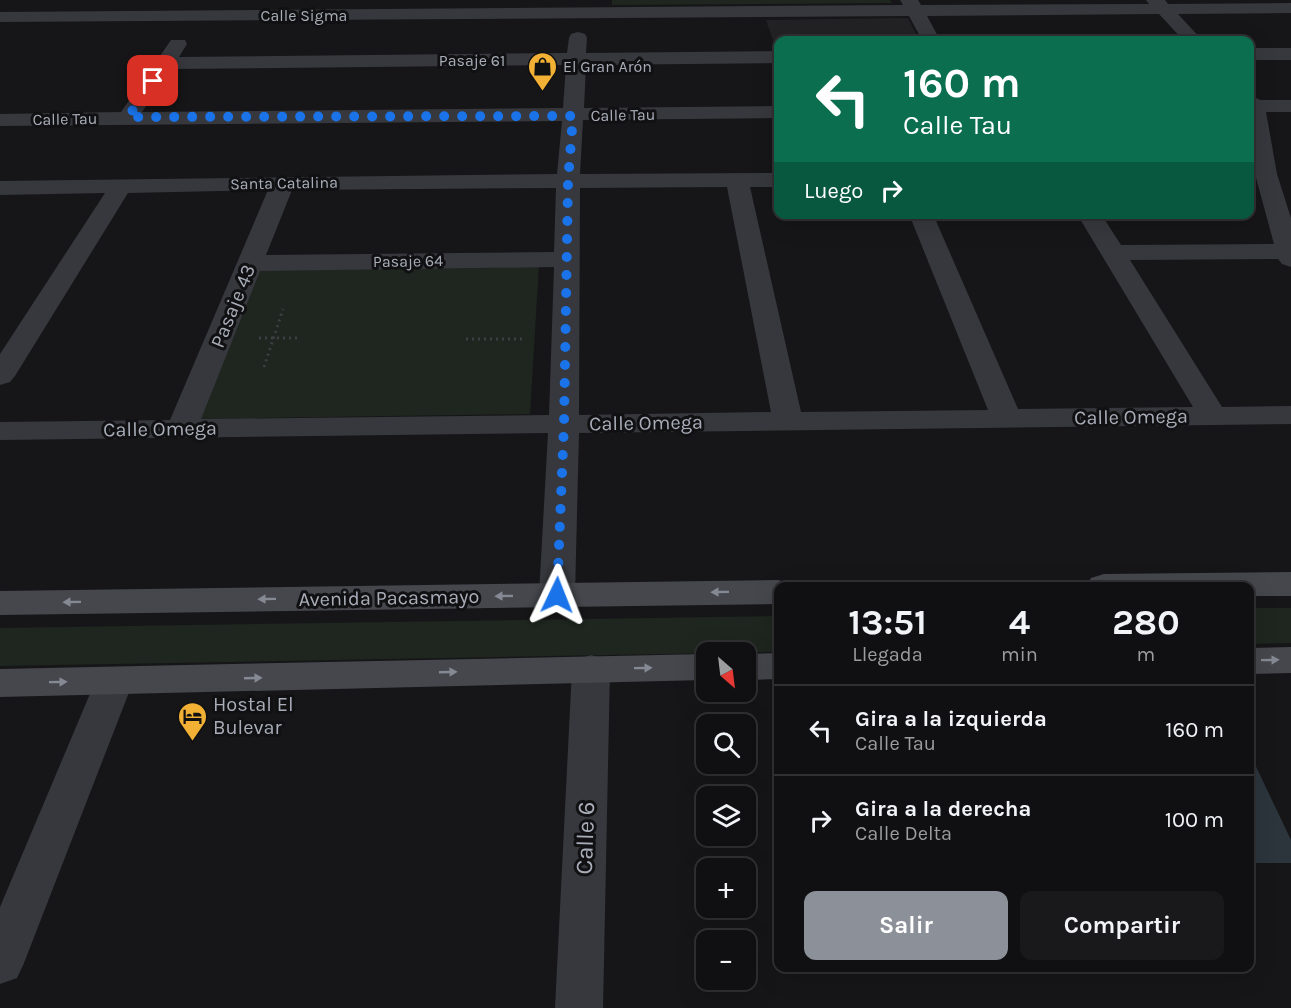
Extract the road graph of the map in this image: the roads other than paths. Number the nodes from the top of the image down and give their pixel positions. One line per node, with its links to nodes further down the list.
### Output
1 (912, 5): 2 (street, Calle Sigma); 6 (street, Calle Sigma); 10 (street)
2 (1025, 5): 3 (street, Calle Sigma)
3 (1160, 5): 8 (street, Calle Sigma); 11 (street)
4 (329, 7): 5 (street, Calle Sigma); 7 (street, Calle Sigma)
5 (452, 7): 6 (street, Calle Sigma)
6 (580, 7): 15 (street)
7 (202, 8): 9 (street, Calle Sigma); 16 (street)
8 (1291, 8)
9 (0, 17)
10 (929, 36)
11 (1189, 36)
12 (1254, 54): 13 (street)
13 (1291, 54)
14 (774, 57): 15 (street, Pasaje 61)
15 (577, 59): 16 (street, Pasaje 61); 20 (street)
16 (165, 63): 21 (street)
17 (1254, 105): 18 (street)
18 (1291, 106)
19 (774, 112): 20 (street, Calle Tau)
20 (573, 116): 21 (street, Calle Tau); 27 (street)
21 (128, 117): 22 (street, Calle Tau)
22 (0, 120)
23 (1254, 135): 24 (street)
24 (1258, 174): 34 (street)
25 (737, 180): 26 (street, Santa Catalina); 27 (street, Santa Catalina); 41 (street)
26 (774, 180)
27 (568, 182): 28 (street, Santa Catalina); 35 (street)
28 (283, 183): 29 (street, Santa Catalina); 36 (street, Pasaje 43)
29 (122, 186): 30 (street, Santa Catalina); 37 (street)
30 (0, 188)
31 (923, 219): 40 (street)
32 (1092, 219): 33 (street)
33 (1114, 253): 34 (street); 38 (street)
34 (1290, 255)
35 (567, 259): 36 (street, Pasaje 64); 42 (street)
36 (250, 263): 43 (street, Pasaje 43)
37 (0, 376)
38 (1213, 416): 39 (street, Calle Omega); 40 (street, Calle Omega)
39 (1291, 416)
40 (1007, 419): 41 (street, Calle Omega)
41 (788, 421): 42 (street, Calle Omega)
42 (564, 424): 43 (street, Calle Omega); 48 (street)
43 (182, 428): 44 (street, Calle Omega)
44 (0, 431)
45 (1254, 584): 46 (main road)
46 (1291, 584)
47 (774, 592): 48 (main road, Avenida Pacasmayo, one-way to 48)
48 (557, 595): 49 (main road, Avenida Pacasmayo, one-way to 49)
49 (0, 603)
50 (1291, 660): 51 (main road, one-way to 50)
51 (1254, 661)
52 (774, 666): 54 (main road)
53 (696, 667): 55 (main road, one-way to 53)
54 (756, 667)
55 (591, 669): 56 (main road, one-way to 55); 59 (street, Calle 6)
56 (114, 682): 57 (main road, one-way to 56); 58 (street)
57 (0, 683)
58 (0, 963)
59 (579, 1008)

